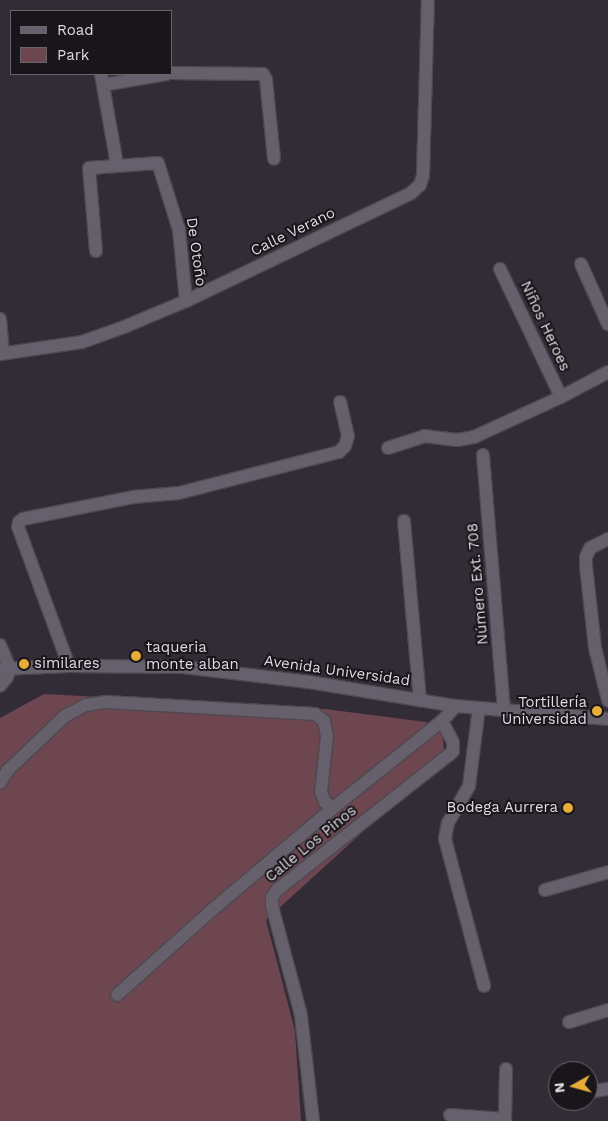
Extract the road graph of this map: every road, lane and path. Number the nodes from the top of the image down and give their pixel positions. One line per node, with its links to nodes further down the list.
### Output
1 (428, 0): 10 (street, Calle Verano)
2 (172, 73): 5 (street)
3 (153, 75): 4 (street)
4 (102, 79): 6 (street)
5 (274, 159)
6 (117, 165): 7 (street); 10 (street, De Otoño)
7 (96, 250)
8 (581, 264): 12 (street)
9 (500, 269): 15 (street, Niños Heroes)
10 (186, 301): 13 (street, Calle Verano)
11 (0, 319): 13 (street)
12 (608, 324)
13 (2, 354)
14 (608, 372): 15 (street)
15 (561, 397): 17 (street)
16 (340, 402): 22 (street)
17 (388, 448)
18 (483, 455): 29 (street, Número Ext. 708)
19 (404, 521): 25 (street)
20 (608, 539): 26 (street)
21 (0, 645): 23 (street)
22 (69, 666): 23 (street, Avenida Universidad); 25 (street, Avenida Universidad)
23 (5, 669): 24 (street)
24 (0, 686)
25 (420, 700): 27 (street, Avenida Universidad)
26 (608, 700)
27 (456, 706): 28 (street, Avenida Universidad); 31 (street)
28 (479, 708): 29 (street, Avenida Universidad); 36 (street)
29 (504, 711): 30 (street, Avenida Universidad)
30 (608, 719)
31 (442, 721): 33 (street); 43 (street, Calle Los Pinos)
32 (0, 783): 33 (street)
33 (333, 808): 37 (street)
34 (608, 872): 35 (street)
35 (545, 890)
36 (484, 986)
37 (118, 995)
38 (608, 1010): 39 (street)
39 (569, 1022)
40 (506, 1069): 42 (street)
41 (450, 1115): 42 (street)
42 (505, 1120)
43 (313, 1121)

